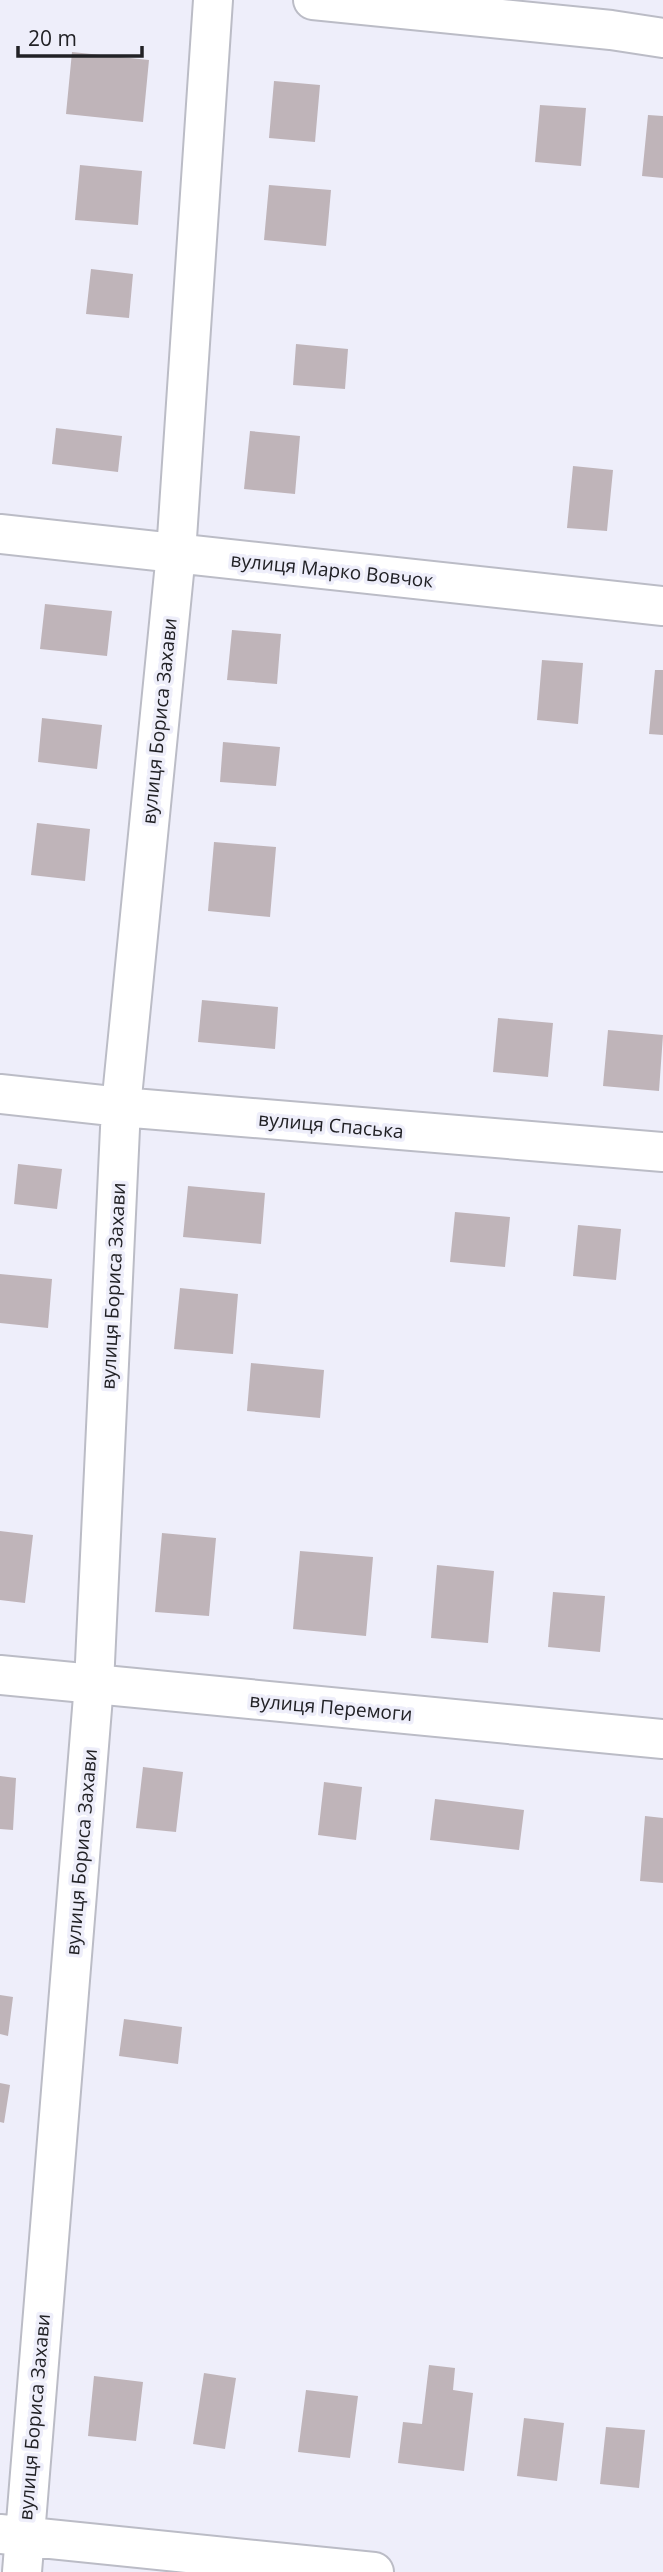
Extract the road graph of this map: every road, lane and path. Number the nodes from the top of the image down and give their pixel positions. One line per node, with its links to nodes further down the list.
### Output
1 (213, 0): 5 (street, вулиця Бориса Захави)
2 (313, 0): 3 (street)
3 (663, 38)
4 (0, 534): 5 (street, вулиця Марко Вовчок)
5 (176, 553): 6 (street, вулиця Марко Вовчок); 8 (street, вулиця Бориса Захави)
6 (663, 606)
7 (0, 1094): 8 (street, вулиця Спаська)
8 (121, 1107): 9 (street, вулиця Спаська); 11 (street, вулиця Бориса Захави)
9 (663, 1152)
10 (0, 1675): 11 (street, вулиця Перемоги)
11 (94, 1684): 12 (street, вулиця Перемоги); 13 (street, вулиця Бориса Захави)
12 (663, 1739)
13 (15, 2548): 14 (street)
14 (374, 2572)

